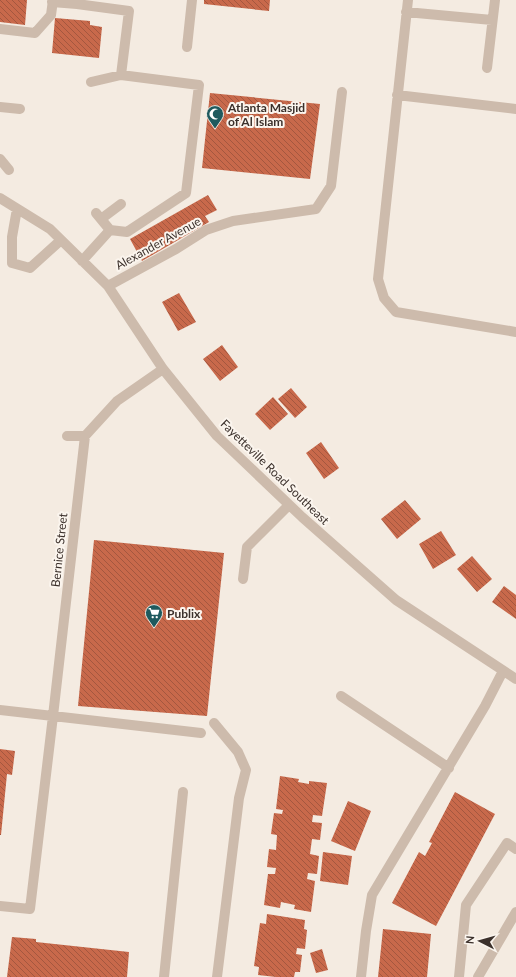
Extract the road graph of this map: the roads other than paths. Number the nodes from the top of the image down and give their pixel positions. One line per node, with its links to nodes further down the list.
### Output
1 (192, 0): 9 (street)
2 (408, 0): 6 (street)
3 (494, 0): 7 (street)
4 (52, 1): 5 (street); 8 (street)
5 (78, 2): 11 (street)
6 (406, 12): 7 (street); 14 (street)
7 (492, 20): 10 (street)
8 (0, 29)
9 (187, 47)
10 (487, 68)
11 (121, 75): 12 (street); 23 (street)
12 (91, 82)
13 (342, 92): 26 (street, Alexander Avenue)
14 (397, 95): 17 (street); 27 (street)
15 (0, 107): 16 (street)
16 (20, 109)
17 (516, 109)
18 (0, 159): 19 (street)
19 (9, 170)
20 (0, 198): 22 (street, Fayetteville Road Southeast)
21 (121, 204): 23 (street)
22 (17, 208): 24 (street, Fayetteville Road Southeast); 24 (street)
23 (110, 230): 25 (street)
24 (61, 240): 25 (street, Fayetteville Road Southeast)
25 (82, 261): 26 (street, Fayetteville Road Southeast)
26 (108, 286): 28 (street, Fayetteville Road Southeast)
27 (516, 332)
28 (163, 369): 30 (street); 31 (street, Fayetteville Road Southeast)
29 (67, 436): 30 (street)
30 (85, 436): 37 (street, Bernice Street)
31 (289, 505): 32 (street); 33 (street, Fayetteville Road Southeast)
32 (244, 579)
33 (503, 671): 34 (street, Fayetteville Road Southeast); 40 (street)
34 (516, 679)
35 (341, 696): 40 (street)
36 (0, 710): 37 (street)
37 (53, 716): 39 (street); 43 (street, Bernice Street)
38 (214, 723): 46 (street)
39 (201, 733)
40 (449, 768): 47 (street)
41 (183, 792): 45 (street)
42 (516, 849): 48 (street)
43 (0, 906)
44 (516, 912): 49 (street)
45 (164, 977)
46 (217, 977)
47 (361, 977)
48 (459, 977)
49 (478, 977)

